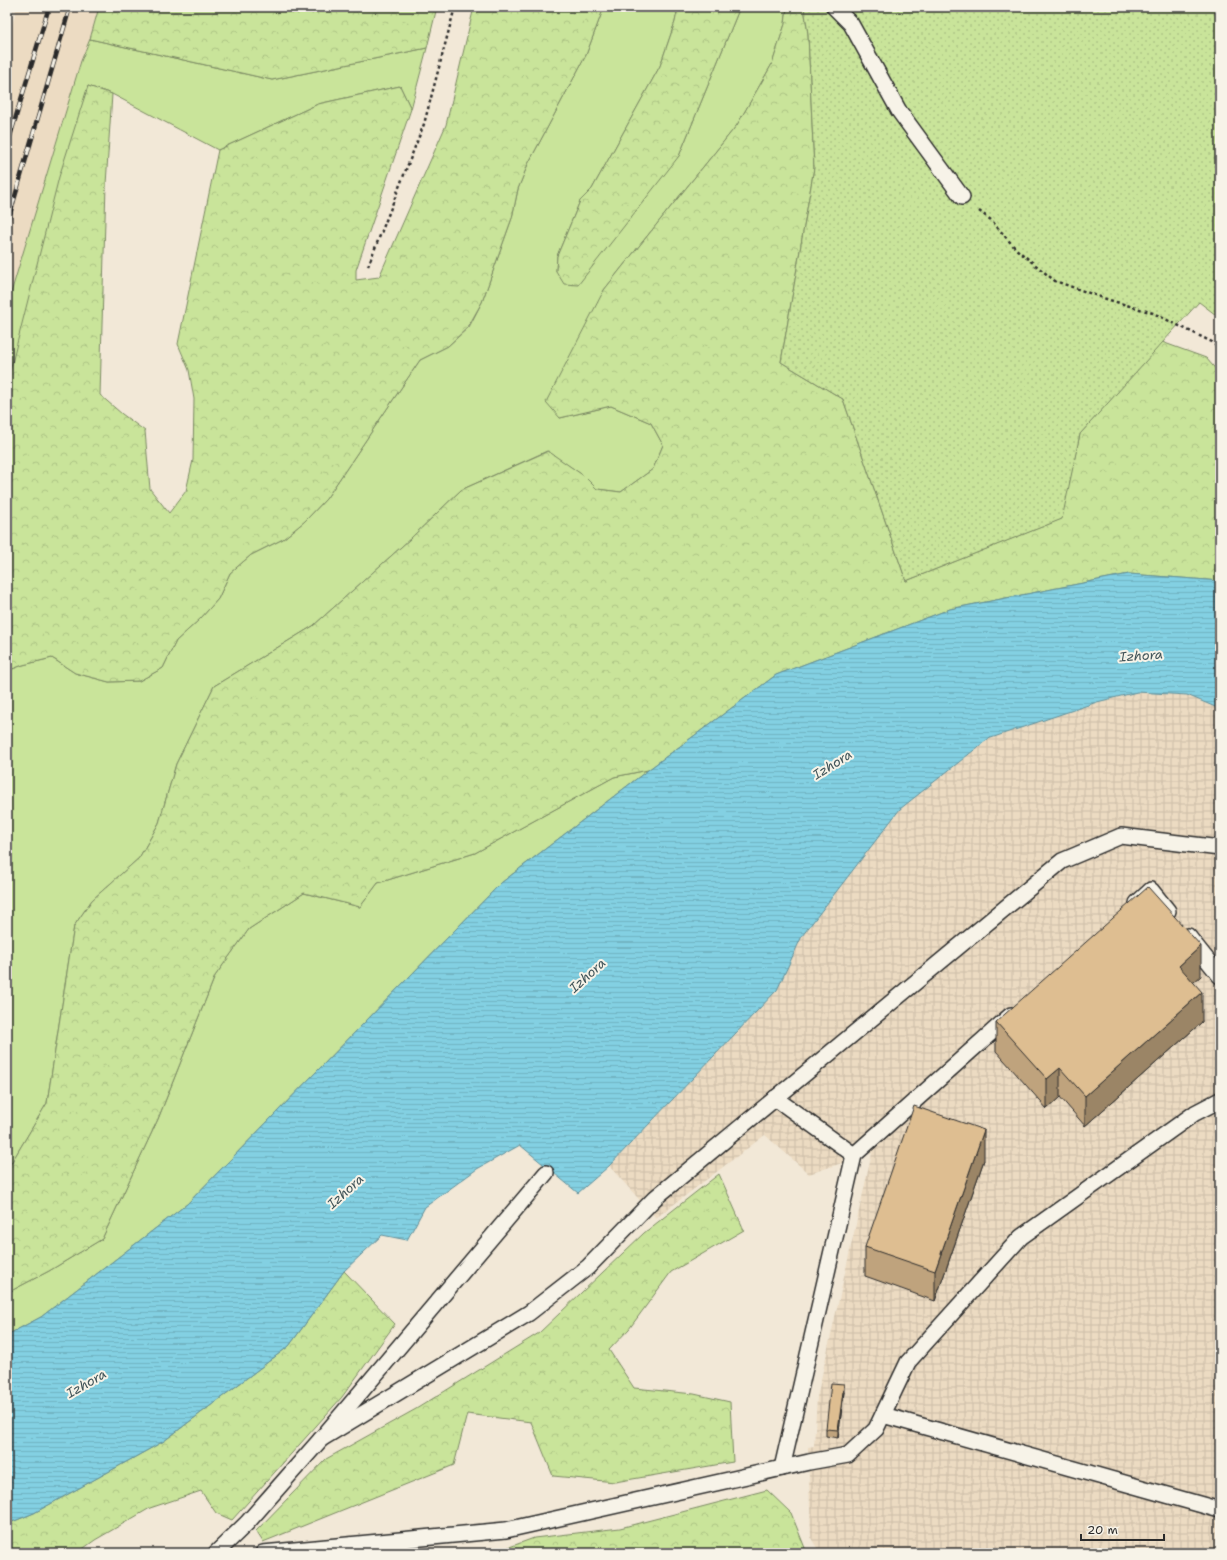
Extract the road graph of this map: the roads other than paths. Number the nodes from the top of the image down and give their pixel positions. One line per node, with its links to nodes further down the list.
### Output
1 (834, 7): 2 (lane)
2 (962, 197)
3 (1220, 848): 7 (lane)
4 (1127, 912): 5 (lane)
5 (1220, 976)
6 (1020, 1007): 9 (lane)
7 (775, 1098): 9 (lane); 12 (lane)
8 (1220, 1100): 11 (lane)
9 (854, 1155): 13 (lane)
10 (546, 1173): 12 (lane)
11 (883, 1415): 13 (lane); 14 (lane)
12 (321, 1439): 15 (lane)
13 (782, 1468): 16 (lane)
14 (1220, 1510)
15 (216, 1553)
16 (263, 1553)

